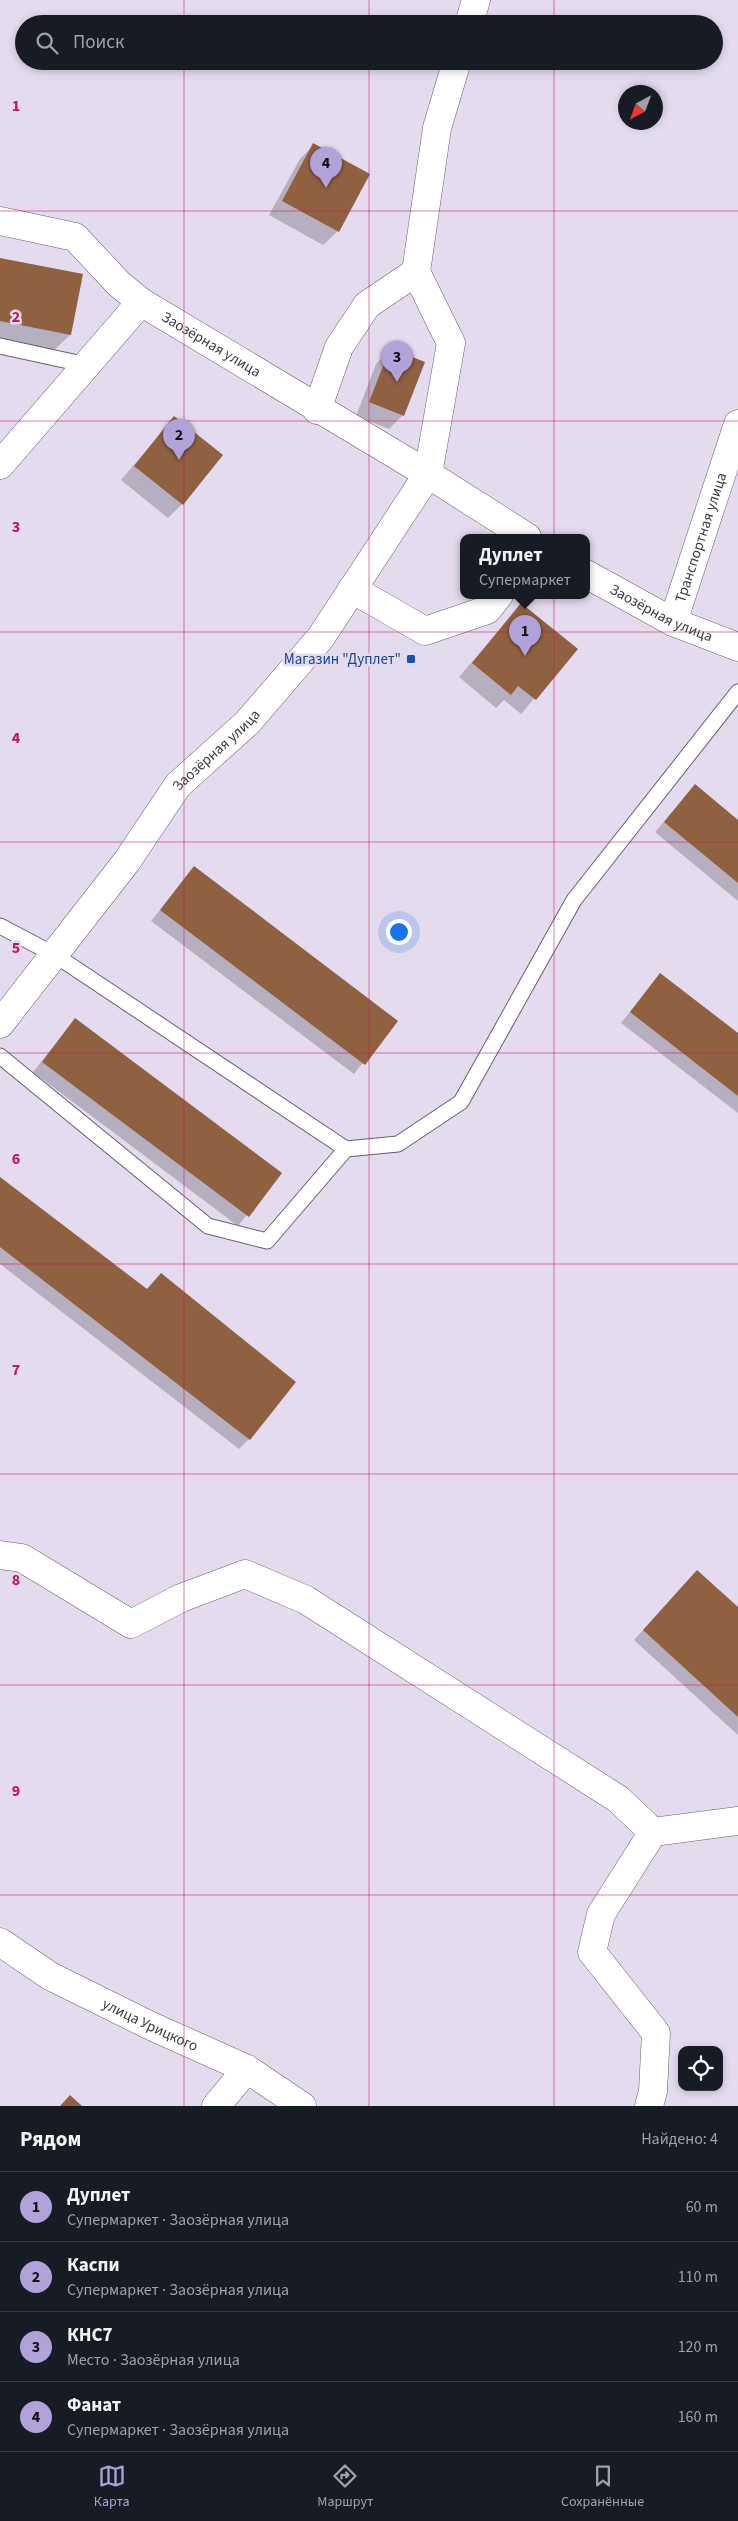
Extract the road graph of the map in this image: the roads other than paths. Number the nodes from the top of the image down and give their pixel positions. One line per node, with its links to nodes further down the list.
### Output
1 (476, 0): 2 (street)
2 (472, 15)
3 (455, 70): 5 (street)
4 (0, 221): 6 (street, Заозёрная улица)
5 (416, 272): 9 (street); 12 (street)
6 (141, 302): 8 (street); 9 (street, Заозёрная улица)
7 (0, 346): 8 (lane)
8 (87, 365): 11 (street)
9 (317, 410): 12 (street, Заозёрная улица)
10 (738, 424): 17 (street, Транспортная улица)
11 (0, 465)
12 (428, 474): 13 (street, Заозёрная улица); 15 (street, Заозёрная улица)
13 (522, 534)
14 (590, 576): 17 (street, Заозёрная улица)
15 (352, 589): 16 (street); 21 (street, Заозёрная улица)
16 (496, 599)
17 (673, 622): 18 (street, Заозёрная улица)
18 (738, 647)
19 (738, 692): 24 (lane)
20 (0, 926): 21 (lane)
21 (55, 955): 22 (street, Заозёрная улица); 24 (lane)
22 (0, 1024)
23 (0, 1056): 24 (lane)
24 (346, 1149)
25 (0, 1555): 27 (street)
26 (738, 1821): 27 (street)
27 (653, 1832): 32 (street)
28 (0, 1942): 29 (street, улица Урицкого)
29 (247, 2069): 30 (street); 31 (street, улица Урицкого)
30 (216, 2106)
31 (302, 2106)
32 (649, 2106)

